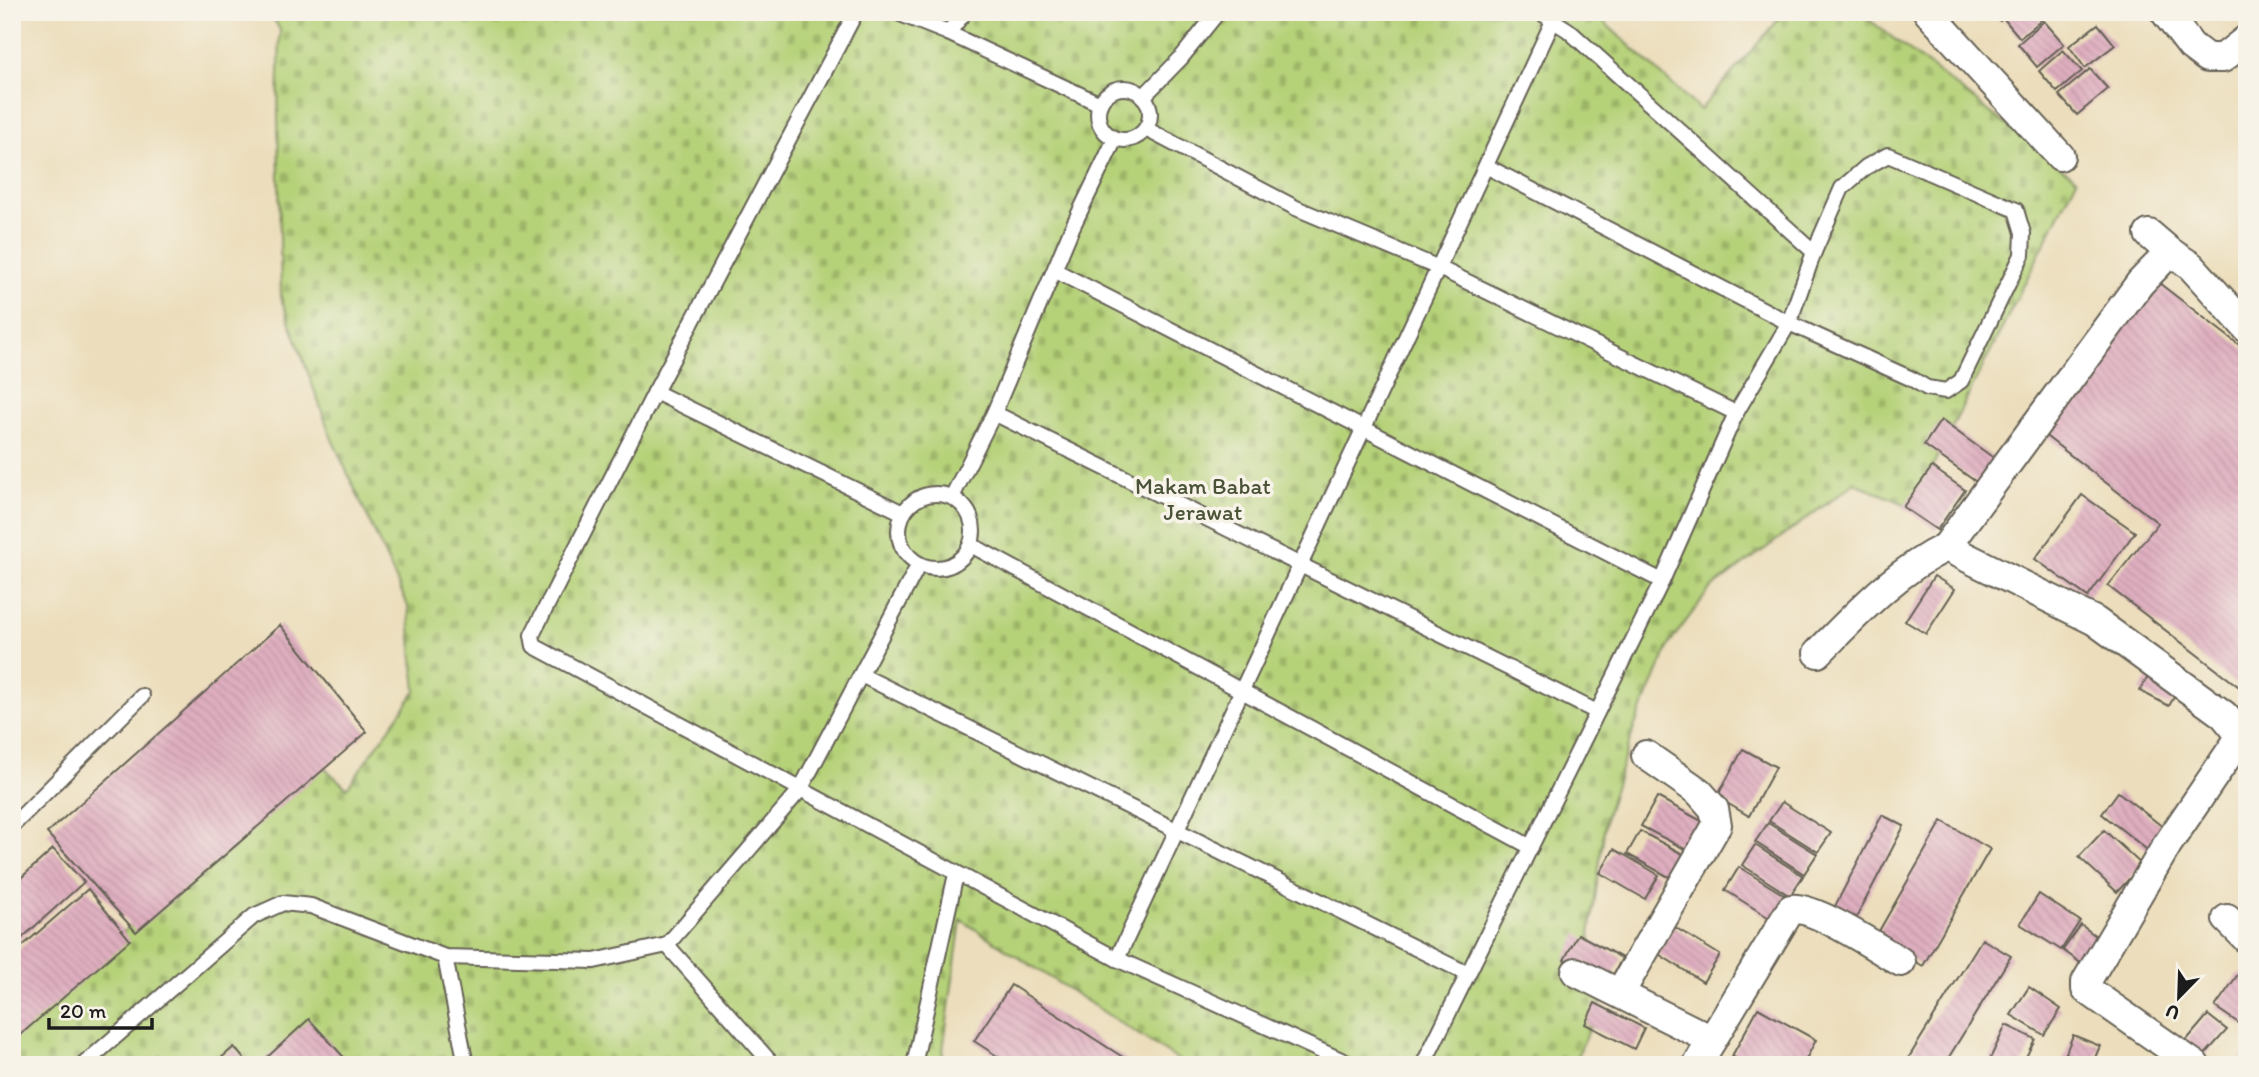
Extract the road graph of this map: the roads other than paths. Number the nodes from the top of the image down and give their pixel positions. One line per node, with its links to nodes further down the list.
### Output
1 (856, 12): 24 (lane)
2 (895, 12): 9 (lane)
3 (965, 12): 9 (lane)
4 (1218, 12): 11 (lane)
5 (1540, 12): 8 (lane)
6 (1928, 12): 15 (street)
7 (2165, 12): 10 (street)
8 (1553, 21): 16 (lane); 18 (lane)
9 (948, 33): 12 (lane)
10 (2247, 38)
11 (1143, 97): 12 (lane); 13 (lane)
12 (1100, 104): 14 (lane)
13 (1146, 129): 14 (lane); 20 (lane)
14 (1115, 139): 21 (lane)
15 (2060, 156)
16 (1486, 166): 20 (lane); 22 (lane)
17 (2149, 234): 19 (street)
18 (1814, 252): 22 (lane); 22 (lane)
19 (2170, 252): 23 (street); 31 (street)
20 (1438, 268): 25 (lane); 27 (lane)
21 (1056, 271): 26 (lane); 27 (lane)
22 (1788, 323): 25 (lane)
23 (2247, 328)
24 (655, 392): 29 (lane); 42 (lane)
25 (1736, 412): 34 (lane)
26 (994, 413): 28 (lane); 33 (lane)
27 (1364, 428): 33 (lane); 34 (lane)
28 (953, 497): 29 (lane); 30 (lane)
29 (903, 513): 32 (lane)
30 (971, 545): 32 (lane); 37 (lane)
31 (1946, 547): 35 (street); 40 (street)
32 (919, 564): 36 (lane)
33 (1300, 565): 37 (lane); 39 (lane)
34 (1662, 581): 39 (lane)
35 (1818, 653)
36 (860, 675): 42 (lane); 44 (lane)
37 (1241, 691): 44 (lane); 45 (lane)
38 (142, 696): 43 (lane)
39 (1597, 712): 45 (lane)
40 (2244, 740): 64 (street)
41 (1646, 755): 55 (street)
42 (800, 790): 46 (lane); 49 (lane)
43 (12, 826)
44 (1176, 830): 51 (lane); 54 (lane)
45 (1531, 847): 54 (lane)
46 (956, 874): 51 (lane); 60 (lane)
47 (2227, 919): 48 (street)
48 (2247, 939)
49 (667, 945): 50 (lane); 59 (lane)
50 (445, 957): 57 (lane); 58 (lane)
51 (1117, 958): 61 (lane)
52 (1901, 962): 56 (street)
53 (1576, 972): 55 (street)
54 (1468, 974): 62 (lane)
55 (1620, 993): 56 (street)
56 (1712, 1040): 63 (street)
57 (83, 1065)
58 (466, 1065)
59 (773, 1065)
60 (914, 1065)
61 (1352, 1065)
62 (1423, 1065)
63 (1697, 1065)
64 (2195, 1065)

